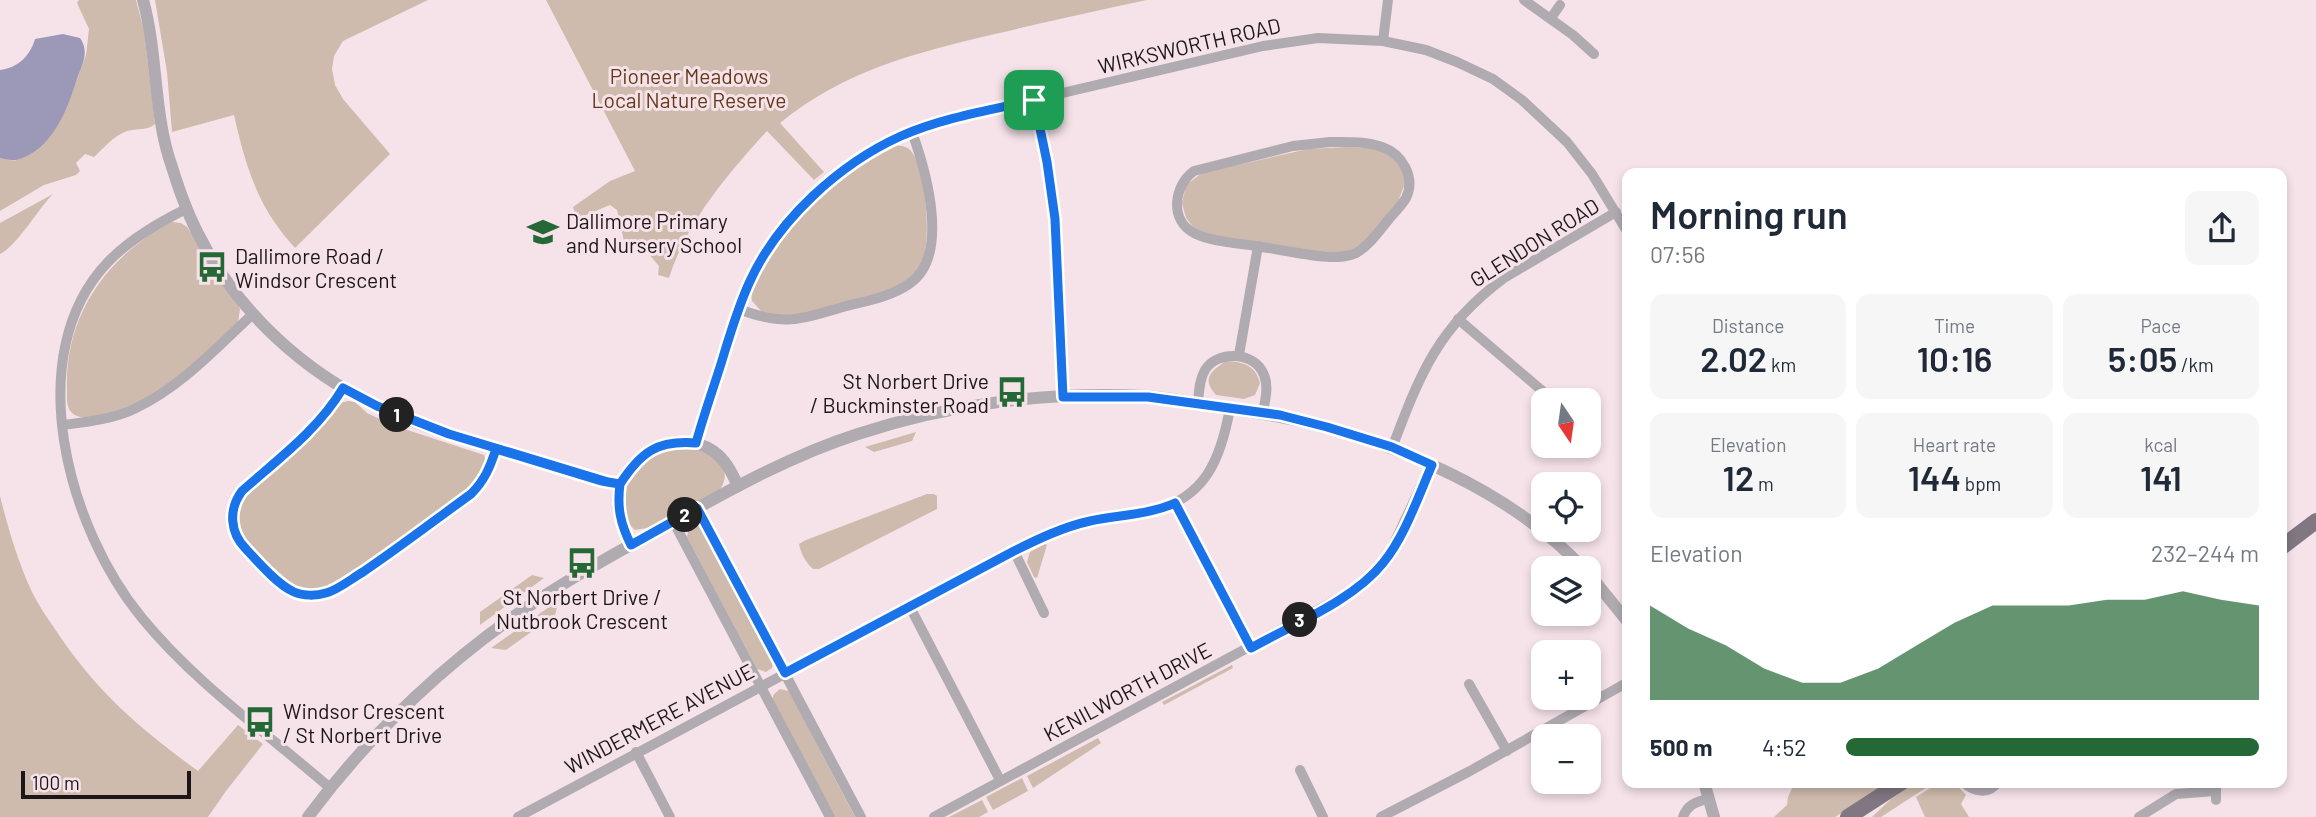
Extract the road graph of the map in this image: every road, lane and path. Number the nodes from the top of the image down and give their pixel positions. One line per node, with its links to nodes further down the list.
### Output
1 (143, 0): 10 (street)
2 (1388, 0): 6 (street)
3 (1524, 0): 5 (street)
4 (1560, 5): 5 (street)
5 (1551, 18): 7 (street)
6 (1383, 41): 8 (street, WIRKSWORTH ROAD); 11 (street, WIRKSWORTH ROAD)
7 (1594, 54)
8 (1034, 100): 9 (street, WIRKSWORTH ROAD); 20 (street)
9 (912, 132): 14 (street, WIRKSWORTH ROAD); 14 (street)
10 (186, 209): 15 (street); 24 (street)
11 (1616, 212): 12 (street, WIRKSWORTH ROAD); 16 (street, GLENDON ROAD)
12 (1622, 222)
13 (1258, 246): 13 (street); 17 (street)
14 (738, 309): 25 (street, WIRKSWORTH ROAD)
15 (253, 314): 18 (street); 24 (street)
16 (1458, 319): 19 (street); 26 (street, GLENDON ROAD)
17 (1239, 355): 21 (street); 23 (street)
18 (343, 388): 27 (street); 27 (street)
19 (1539, 388)
20 (1063, 397): 21 (street); 30 (street)
21 (1198, 403): 22 (street)
22 (1230, 408): 23 (street); 31 (street, WINDERMERE AVENUE)
23 (1263, 413): 26 (street)
24 (63, 425): 52 (street)
25 (696, 443): 29 (street); 30 (street)
26 (1392, 447): 28 (street)
27 (496, 449): 29 (street)
28 (1432, 465): 38 (street); 43 (street, KENILWORTH DRIVE)
29 (620, 484): 36 (street)
30 (738, 486): 32 (street)
31 (1175, 503): 37 (street, WINDERMERE AVENUE); 43 (street)
32 (697, 508): 33 (street); 44 (street)
33 (673, 521): 36 (street); 47 (street)
34 (2316, 521): 35 (main road)
35 (2287, 543)
36 (631, 545): 52 (street)
37 (1014, 551): 40 (street, WINDERMERE AVENUE); 42 (street)
38 (1569, 556)
39 (1601, 588): 41 (street)
40 (910, 607): 44 (street, WINDERMERE AVENUE); 51 (street)
41 (1622, 612)
42 (1044, 613)
43 (1251, 648): 51 (street, KENILWORTH DRIVE)
44 (785, 673): 47 (street, WINDERMERE AVENUE); 65 (street)
45 (1469, 684): 48 (street)
46 (1622, 684): 48 (street)
47 (761, 686): 49 (street, WINDERMERE AVENUE); 64 (street)
48 (1507, 751): 68 (street)
49 (636, 752): 59 (street, WINDERMERE AVENUE); 63 (street)
50 (1300, 770): 67 (street)
51 (1000, 780): 66 (street, KENILWORTH DRIVE)
52 (330, 788): 61 (street)
53 (1705, 788): 58 (street)
54 (1893, 788): 70 (main road)
55 (1972, 788): 56 (street)
56 (1991, 788)
57 (2216, 791): 71 (street)
58 (1707, 799): 60 (street); 69 (street)
59 (535, 813): 62 (street, WINDERMERE AVENUE)
60 (1712, 816)
61 (308, 817)
62 (518, 817)
63 (670, 817)
64 (830, 817)
65 (861, 817)
66 (934, 817)
67 (1323, 817)
68 (1381, 817)
69 (1683, 817)
70 (1848, 817)
71 (2139, 817)

